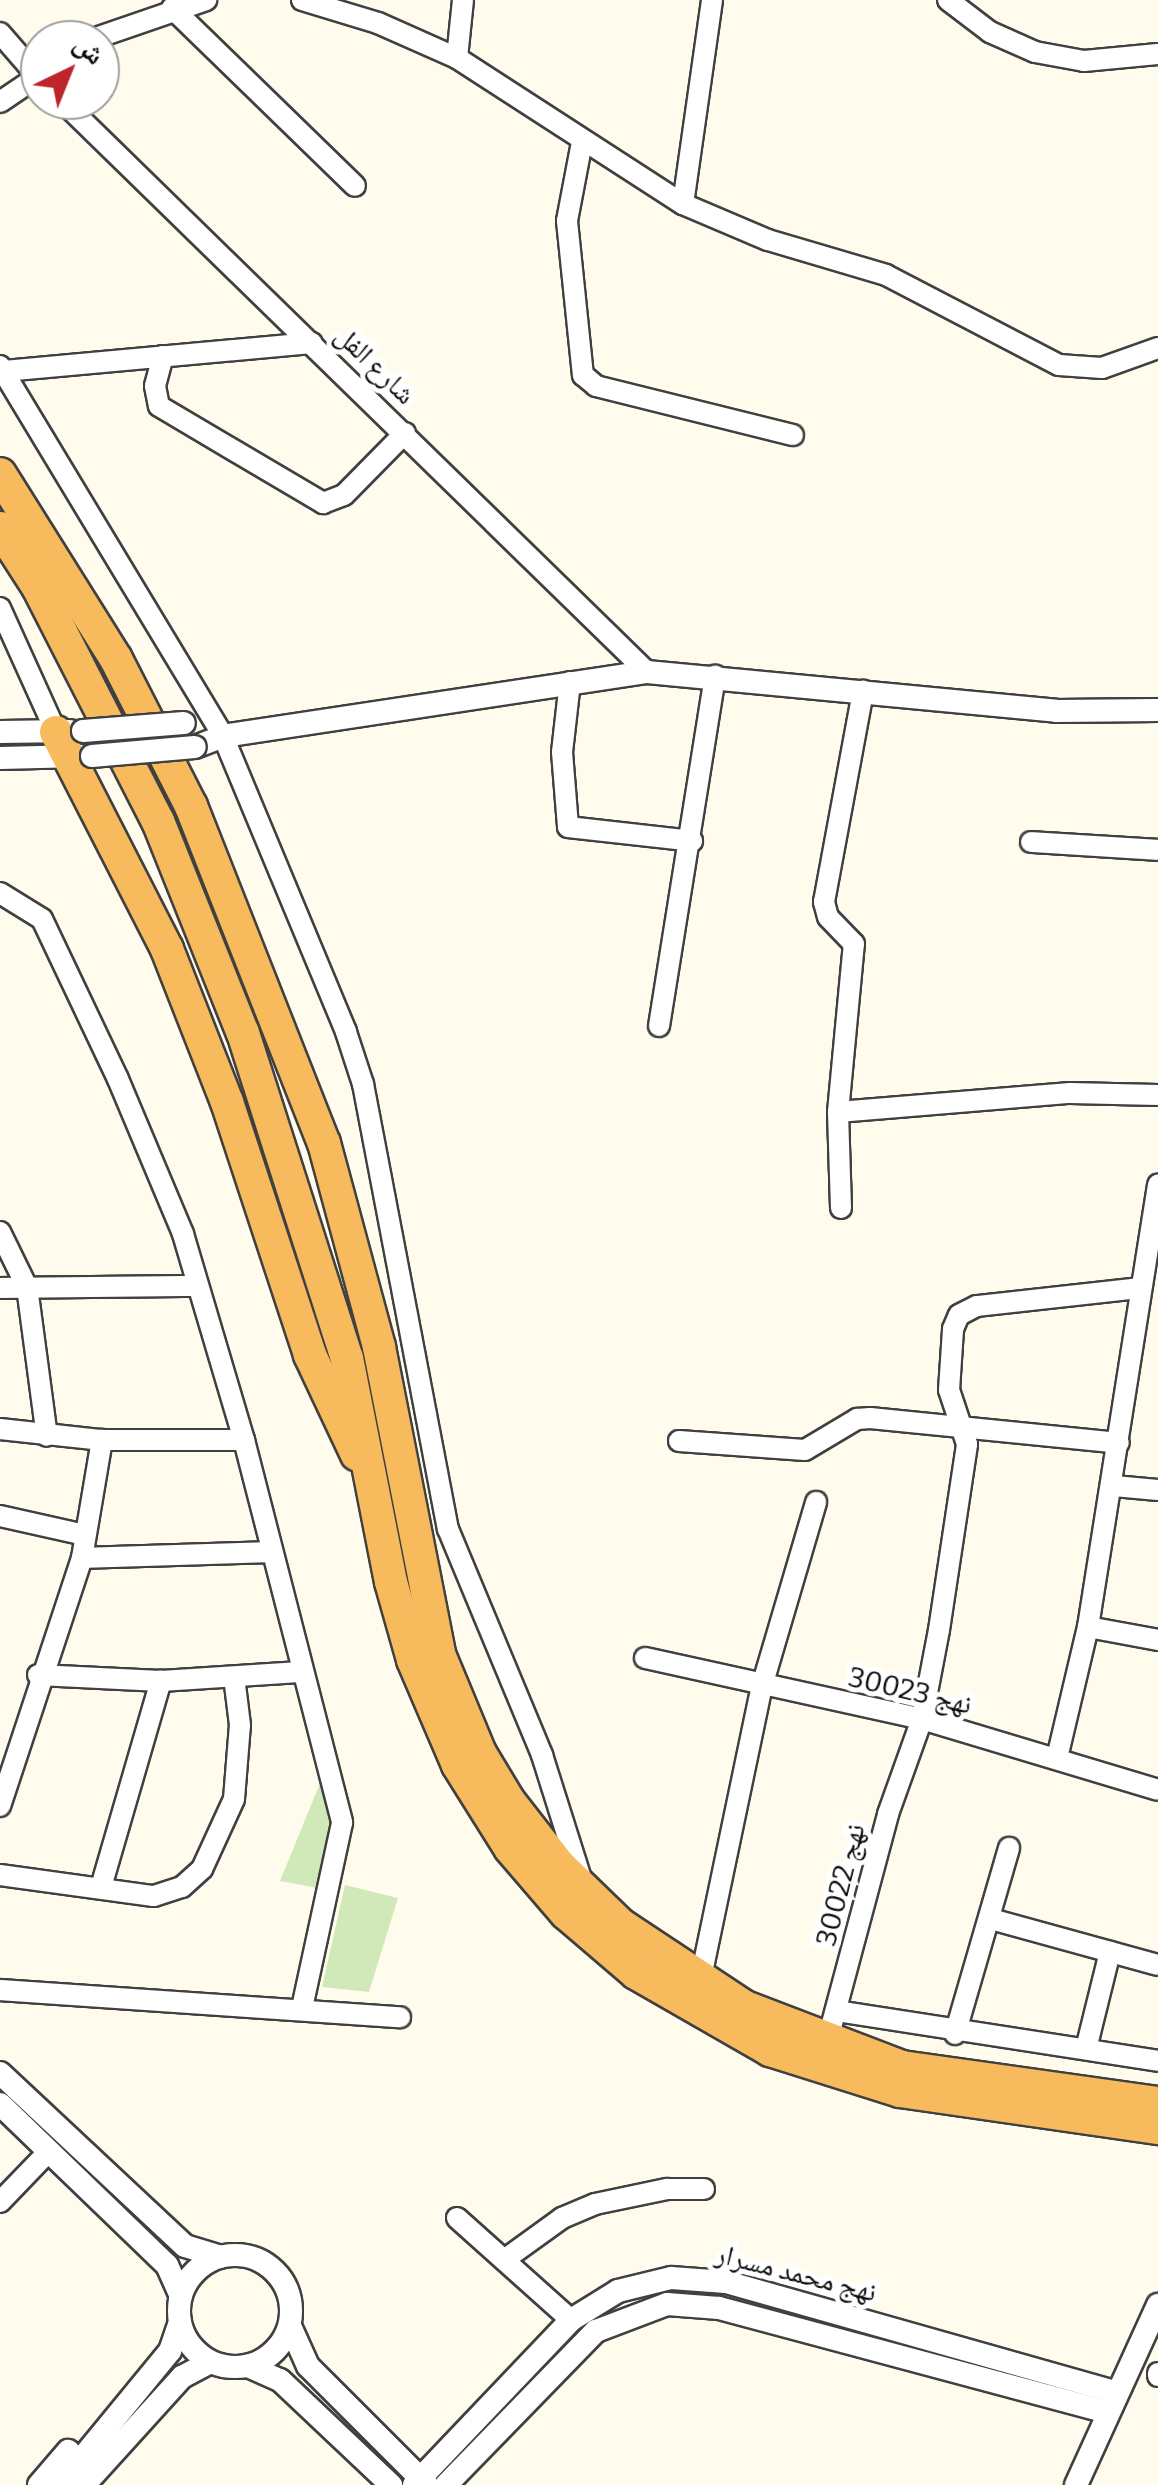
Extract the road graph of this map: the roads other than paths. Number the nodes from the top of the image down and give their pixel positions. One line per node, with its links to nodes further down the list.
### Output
1 (206, 0): 6 (street)
2 (302, 0): 11 (street)
3 (463, 0): 11 (street)
4 (712, 0): 15 (street)
5 (948, 0): 9 (street)
6 (172, 8): 7 (street); 14 (street)
7 (120, 28)
8 (0, 34): 10 (street)
9 (1158, 54)
10 (20, 56)
11 (457, 58): 13 (street)
12 (82, 120): 16 (street, شارع الفل)
13 (582, 142): 15 (street); 21 (street)
14 (355, 186)
15 (683, 204): 17 (street)
16 (312, 343): 18 (street); 20 (street, شارع الفل)
17 (1158, 348)
18 (162, 356): 19 (street); 20 (street)
19 (2, 369): 31 (street)
20 (405, 434): 25 (street, شارع الفل)
21 (793, 435)
22 (0, 474): 79 (highway)
23 (0, 528): 56 (highway)
24 (0, 608): 32 (street)
25 (647, 672): 26 (street); 27 (street)
26 (714, 675): 28 (street); 34 (street)
27 (570, 682): 31 (street); 34 (street)
28 (862, 691): 29 (street); 40 (street)
29 (1158, 710)
30 (0, 732): 32 (street)
31 (223, 736): 32 (street, bridge); 32 (street, bridge); 79 (street)
32 (75, 744): 33 (street); 56 (highway)
33 (0, 758)
34 (692, 841): 38 (street)
35 (1031, 842): 36 (street)
36 (1158, 850)
37 (0, 893): 45 (street)
38 (659, 1026)
39 (1158, 1095): 40 (street)
40 (838, 1112): 42 (street)
41 (1158, 1186): 43 (street)
42 (841, 1208)
43 (1154, 1228): 48 (street)
44 (0, 1232): 46 (street)
45 (198, 1286): 46 (street); 53 (street)
46 (27, 1287): 47 (street); 51 (street)
47 (0, 1288)
48 (1140, 1288): 49 (street); 55 (street)
49 (964, 1424): 54 (street); 55 (street); 72 (street, نهج 30022)
50 (0, 1430): 51 (street)
51 (47, 1436): 52 (street)
52 (102, 1440): 53 (street); 61 (street)
53 (244, 1440): 62 (street)
54 (678, 1441)
55 (1119, 1443): 57 (street)
56 (374, 1486): 88 (highway)
57 (1114, 1486): 58 (street); 64 (street)
58 (1158, 1490)
59 (816, 1502): 71 (street)
60 (0, 1516): 61 (street)
61 (85, 1535): 63 (street)
62 (271, 1552): 63 (street); 67 (street)
63 (82, 1558): 68 (street)
64 (1088, 1628): 65 (street); 73 (street)
65 (1158, 1640)
66 (646, 1658): 71 (street, نهج 30023)
67 (300, 1672): 69 (street); 85 (street)
68 (38, 1675): 70 (street); 75 (street)
69 (234, 1677): 70 (street); 78 (street)
70 (161, 1681): 78 (street)
71 (762, 1686): 72 (street, نهج 30023); 83 (street)
72 (922, 1719): 73 (street, نهج 30023); 88 (street, نهج 30022)
73 (1058, 1758): 74 (street, نهج 30023)
74 (1158, 1790)
75 (0, 1806)
76 (1009, 1848): 80 (street)
77 (0, 1875): 78 (street)
78 (101, 1886)
79 (584, 1891): 83 (highway)
80 (991, 1919): 81 (street); 87 (street)
81 (1110, 1952): 82 (street); 89 (street)
82 (1158, 1965)
83 (700, 1982): 88 (highway)
84 (0, 1990): 85 (street)
85 (302, 2008): 86 (street)
86 (400, 2016)
87 (956, 2034): 88 (street); 89 (street)
88 (827, 2040): 92 (highway); 94 (highway)
89 (1086, 2050): 90 (street)
90 (1158, 2061)
91 (0, 2074): 99 (street)
92 (1158, 2103)
93 (0, 2104): 95 (street)
94 (1158, 2128)
95 (49, 2151): 97 (street); 101 (street)
96 (704, 2190): 100 (street)
97 (0, 2202)
98 (457, 2218): 100 (street)
99 (220, 2257): 101 (street); 105 (street)
100 (504, 2260): 103 (street)
101 (181, 2296): 104 (street)
102 (1158, 2304): 109 (street)
103 (571, 2320): 109 (street, نهج محمد مسرار); 110 (street, نهج محمد مسرار)
104 (180, 2322): 106 (street); 108 (street)
105 (290, 2326): 107 (street); 110 (street)
106 (210, 2362): 107 (street); 108 (street)
107 (248, 2366): 115 (street)
108 (149, 2395): 111 (street); 112 (street); 113 (street); 114 (street)
109 (1111, 2402): 116 (street, نهج محمد مسرار); 117 (street)
110 (420, 2483)
111 (39, 2485)
112 (60, 2485)
113 (84, 2485)
114 (103, 2485)
115 (391, 2485)
116 (446, 2485)
117 (1076, 2485)

